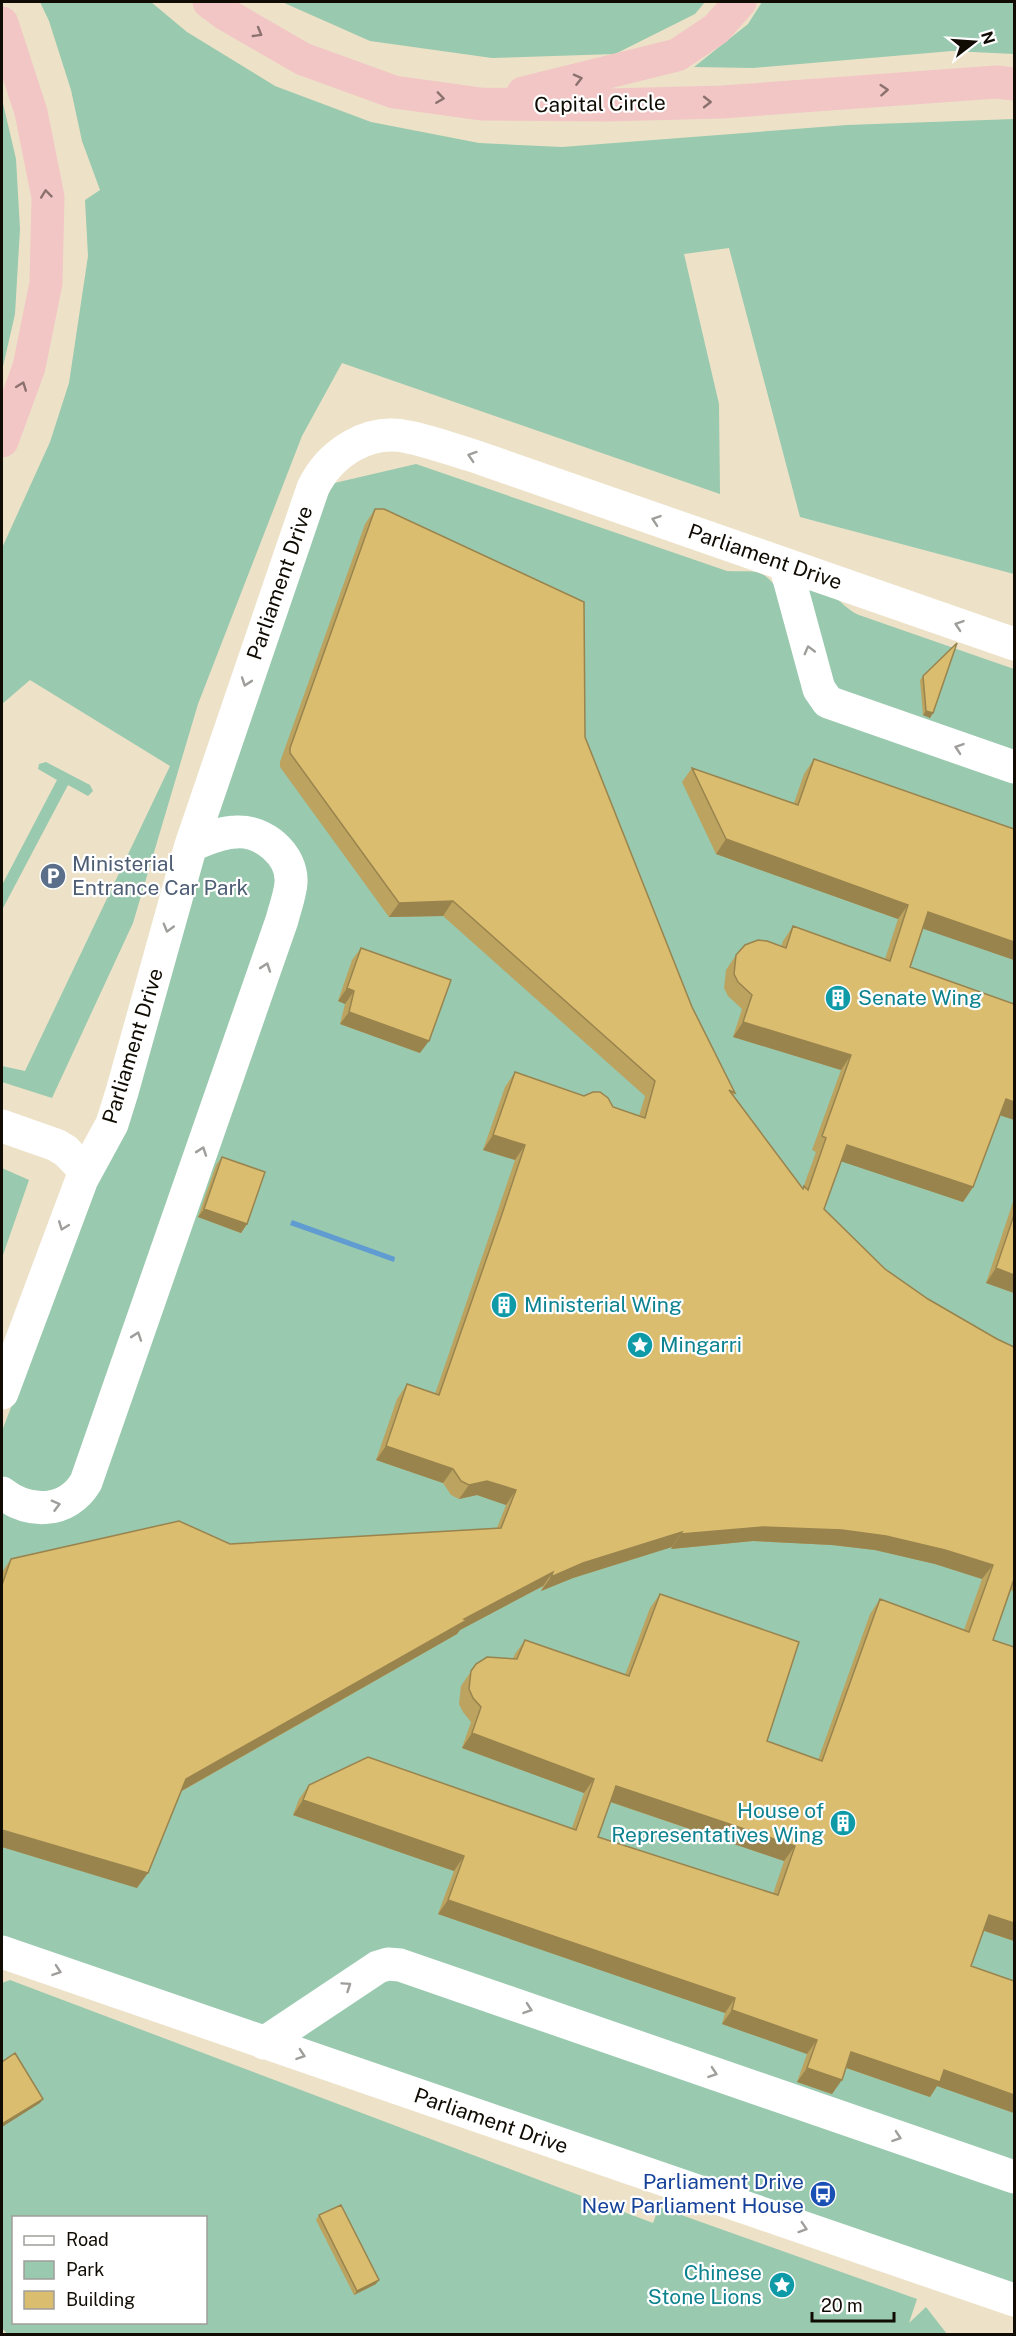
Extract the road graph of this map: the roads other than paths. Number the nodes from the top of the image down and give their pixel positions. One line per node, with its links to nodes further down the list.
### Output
1 (208, 2): 5 (highway, Capital Circle, one-way to 5)
2 (740, 2): 5 (highway, one-way to 2)
3 (2, 23): 6 (highway, one-way to 3)
4 (1014, 84): 5 (highway, Capital Circle, one-way to 4)
5 (481, 104)
6 (2, 441)
7 (785, 564): 8 (street, Parliament Drive, one-way to 7); 9 (street, one-way to 7); 10 (street, Parliament Drive, one-way to 10)
8 (1014, 644)
9 (1014, 767)
10 (191, 845): 12 (street, Parliament Drive, one-way to 12); 14 (street, one-way to 10)
11 (2, 1126): 12 (street)
12 (85, 1171): 13 (street, Parliament Drive, one-way to 13)
13 (2, 1393)
14 (2, 1493)
15 (2, 1952): 16 (street, Parliament Drive, one-way to 16)
16 (264, 2043): 17 (street, one-way to 17); 18 (street, Parliament Drive, one-way to 18)
17 (1014, 2177)
18 (1014, 2300)

